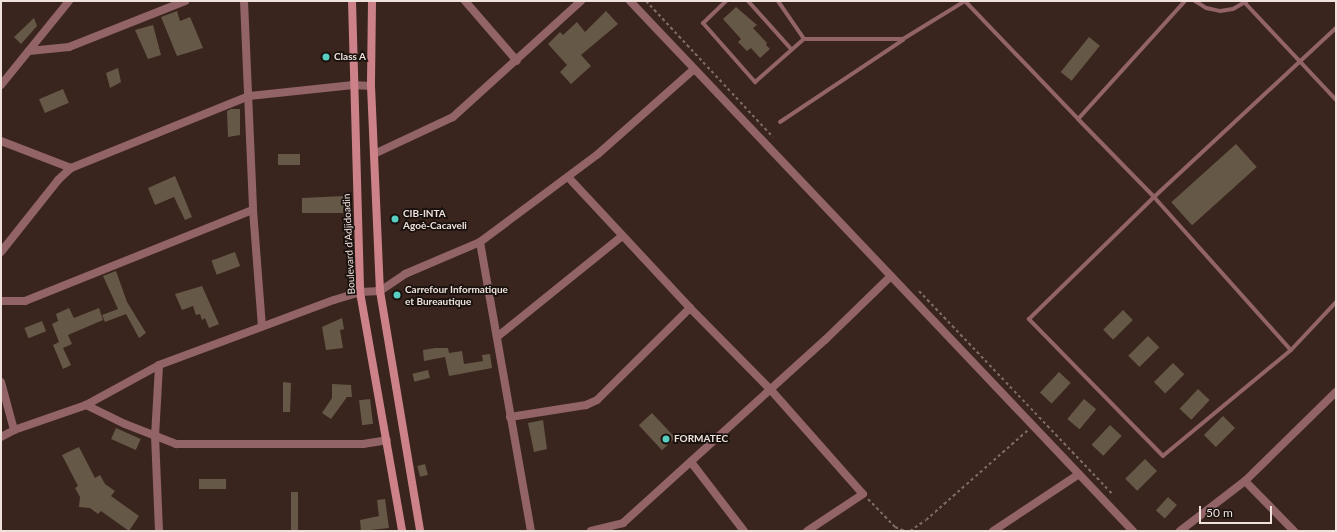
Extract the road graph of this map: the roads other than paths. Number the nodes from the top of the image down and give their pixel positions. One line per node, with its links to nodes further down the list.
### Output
1 (69, 1): 20 (street)
2 (185, 1): 20 (street)
3 (244, 1): 27 (street)
4 (352, 1): 25 (main road, Boulevard d'Adjidoadin)
5 (372, 1): 26 (main road)
6 (464, 1): 21 (street)
7 (581, 1): 21 (street)
8 (630, 1): 23 (street)
9 (726, 1): 19 (lane)
10 (748, 1): 19 (lane)
11 (778, 1): 17 (lane)
12 (965, 1): 18 (lane); 29 (lane)
13 (1185, 1): 29 (lane)
14 (1195, 1): 15 (lane)
15 (1246, 2): 22 (lane)
16 (1336, 28): 22 (lane)
17 (804, 39): 18 (lane); 19 (lane)
18 (903, 39): 30 (lane)
19 (791, 49)
20 (29, 52): 24 (street)
21 (516, 61): 32 (street)
22 (1298, 62): 28 (lane); 35 (lane)
23 (694, 69): 34 (street); 40 (street)
24 (1, 85)
25 (353, 85): 26 (street); 27 (street); 42 (main road, Boulevard d'Adjidoadin)
26 (371, 86): 32 (main road)
27 (249, 96): 33 (street); 36 (street)
28 (1336, 100)
29 (1078, 119): 35 (lane)
30 (780, 122)
31 (1, 140): 33 (street)
32 (374, 154): 41 (main road)
33 (71, 168): 39 (street)
34 (568, 177): 37 (street); 38 (street)
35 (1154, 197): 48 (lane); 48 (lane)
36 (253, 210): 43 (street); 46 (street)
37 (622, 236): 45 (street); 47 (street)
38 (480, 242): 41 (street); 47 (street)
39 (1, 252)
40 (891, 276): 51 (street); 60 (street)
41 (380, 291): 42 (street); 65 (main road)
42 (360, 292): 46 (street); 58 (main road, Boulevard d'Adjidoadin)
43 (1, 301)
44 (1336, 302): 48 (lane)
45 (690, 308): 51 (street); 54 (street)
46 (262, 326): 49 (street)
47 (497, 337): 54 (street)
48 (1291, 350)
49 (160, 365): 53 (street); 57 (street)
50 (1, 382): 55 (street)
51 (770, 388): 59 (street); 69 (street)
52 (1336, 392): 61 (street)
53 (86, 405): 55 (street); 57 (street)
54 (510, 417): 66 (street)
55 (14, 430): 56 (street)
56 (1, 437)
57 (155, 437): 58 (street); 63 (street)
58 (387, 440): 64 (main road, Boulevard d'Adjidoadin)
59 (691, 462): 62 (street); 68 (street)
60 (1079, 474): 70 (street); 71 (street)
61 (1245, 481): 72 (street); 73 (street)
62 (624, 527): 67 (street)
63 (159, 531)
64 (402, 531)
65 (420, 531)
66 (531, 531)
67 (591, 531)
68 (744, 531)
69 (807, 531)
70 (993, 531)
71 (1133, 531)
72 (1180, 531)
73 (1294, 531)

